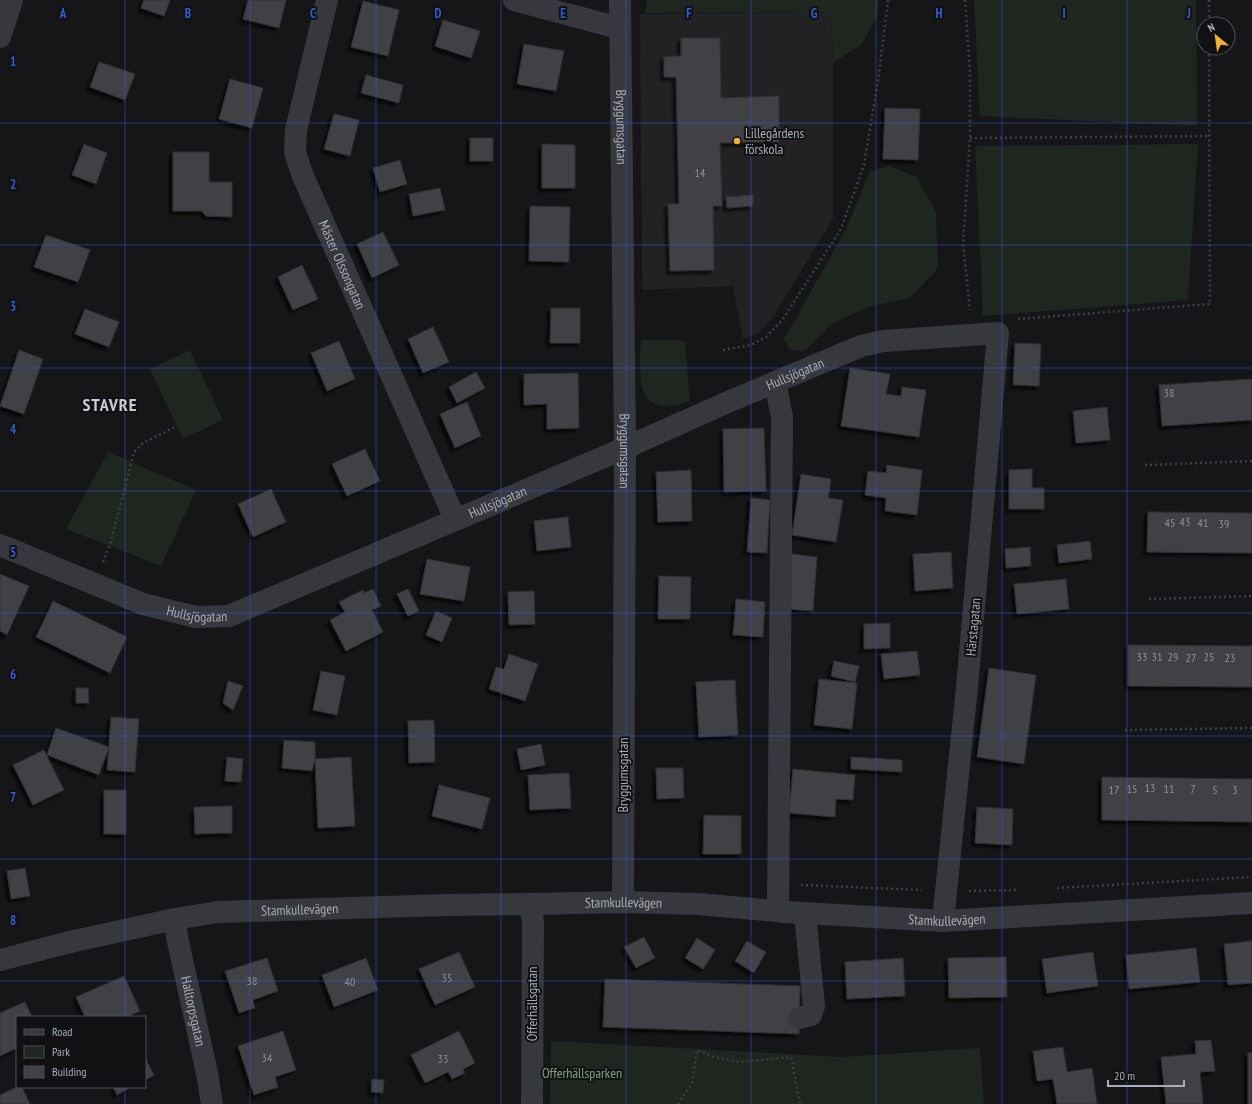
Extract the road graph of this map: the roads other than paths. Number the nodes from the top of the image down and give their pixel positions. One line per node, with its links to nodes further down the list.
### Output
1 (12, 0): 6 (street)
2 (327, 0): 10 (street, Mäster Olssongatan)
3 (514, 0): 5 (street)
4 (620, 0): 5 (street, Bryggumsgatan)
5 (619, 28): 9 (street, Bryggumsgatan)
6 (0, 37)
7 (1004, 326): 8 (street, Hullsjögatan); 18 (street, Härstagatan)
8 (775, 382): 9 (street, Hullsjögatan); 15 (street)
9 (625, 448): 10 (street, Hullsjögatan); 12 (street, Bryggumsgatan)
10 (454, 519): 11 (street, Hullsjögatan)
11 (0, 545)
12 (623, 902): 14 (street, Stamkullevägen); 15 (street, Stamkullevägen)
13 (1252, 903): 18 (street, Stamkullevägen)
14 (531, 904): 17 (street, Stamkullevägen); 22 (street, Offerhällsgatan)
15 (778, 911): 16 (street, Stamkullevägen)
16 (806, 913): 18 (street, Stamkullevägen); 20 (street)
17 (175, 919): 19 (street, Stamkullevägen); 21 (street, Halltorpsgatan)
18 (943, 921)
19 (0, 960)
20 (799, 1018)
21 (212, 1104)
22 (532, 1104)

